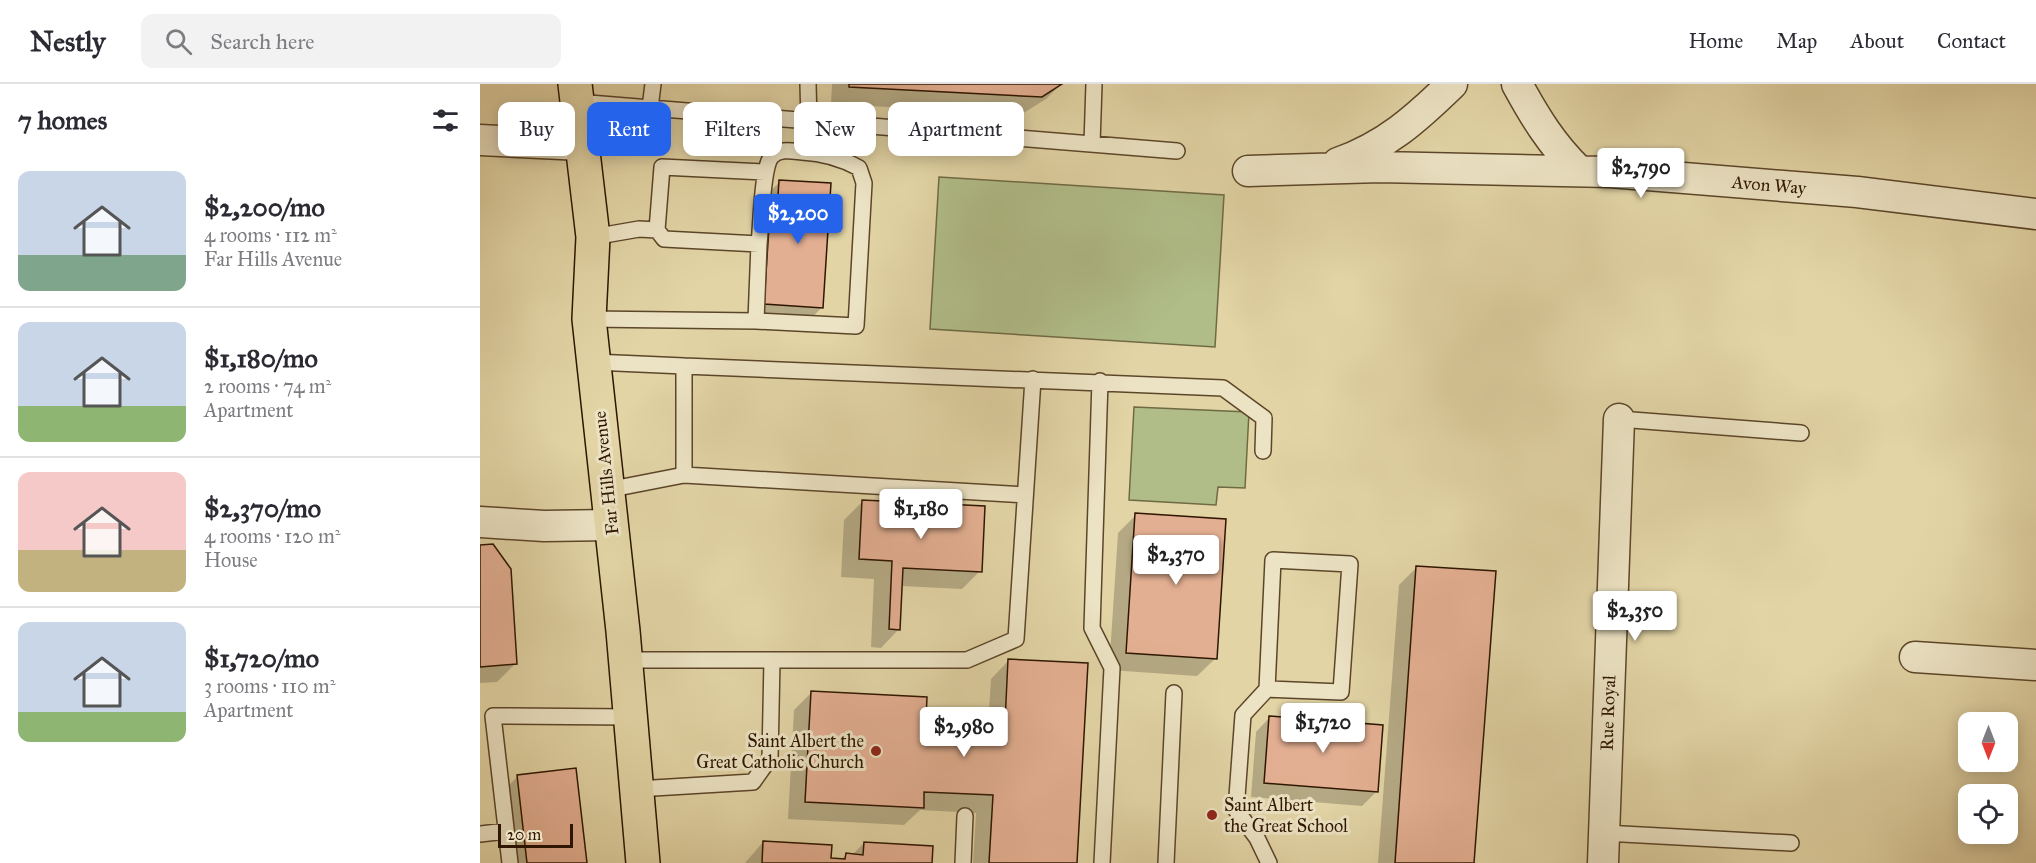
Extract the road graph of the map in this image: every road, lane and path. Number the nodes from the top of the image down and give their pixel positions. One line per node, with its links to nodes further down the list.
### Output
1 (652, 84): 8 (lane)
2 (808, 84): 9 (lane)
3 (1094, 84): 14 (lane)
4 (1452, 84): 17 (street)
5 (1517, 84): 19 (street)
6 (576, 93): 7 (lane); 15 (main road, Far Hills Avenue)
7 (620, 102)
8 (650, 102)
9 (808, 102)
10 (671, 110): 11 (lane)
11 (794, 120)
12 (876, 126): 14 (lane)
13 (480, 140): 15 (street)
14 (1092, 144): 16 (lane)
15 (582, 145): 23 (main road, Far Hills Avenue)
16 (1177, 151)
17 (1321, 169): 18 (street, Avon Way); 19 (street, Avon Way)
18 (1248, 171)
19 (1579, 171): 21 (street, Avon Way)
20 (766, 172): 22 (lane); 24 (lane); 26 (lane)
21 (2036, 214)
22 (657, 230): 23 (lane); 24 (lane)
23 (593, 237): 25 (main road, Far Hills Avenue)
24 (759, 244): 26 (lane)
25 (589, 319): 26 (lane); 27 (main road, Far Hills Avenue)
26 (756, 321)
27 (594, 362): 28 (lane); 35 (main road, Far Hills Avenue)
28 (684, 366): 29 (lane); 34 (lane)
29 (1033, 379): 30 (lane); 36 (lane)
30 (1100, 381): 33 (lane); 55 (lane)
31 (1619, 419): 32 (lane); 49 (street, Rue Royal)
32 (1801, 433)
33 (1263, 451)
34 (684, 475): 35 (lane); 36 (lane)
35 (608, 490): 38 (main road, Far Hills Avenue)
36 (1025, 495): 41 (lane)
37 (480, 522): 38 (street)
38 (611, 525): 40 (main road, Far Hills Avenue)
39 (1915, 657): 42 (street)
40 (626, 660): 41 (lane); 45 (main road, Far Hills Avenue)
41 (772, 660): 46 (lane)
42 (2036, 665)
43 (1267, 689): 43 (lane); 57 (lane)
44 (1173, 693): 56 (lane)
45 (630, 717): 46 (main road, Far Hills Avenue); 48 (lane)
46 (637, 789): 53 (main road, Far Hills Avenue)
47 (965, 816): 54 (lane)
48 (506, 831): 50 (lane); 52 (lane)
49 (1604, 833): 51 (lane); 58 (street, Rue Royal)
50 (480, 834)
51 (1791, 843)
52 (510, 863)
53 (644, 863)
54 (963, 863)
55 (1102, 863)
56 (1166, 863)
57 (1269, 863)
58 (1603, 863)

